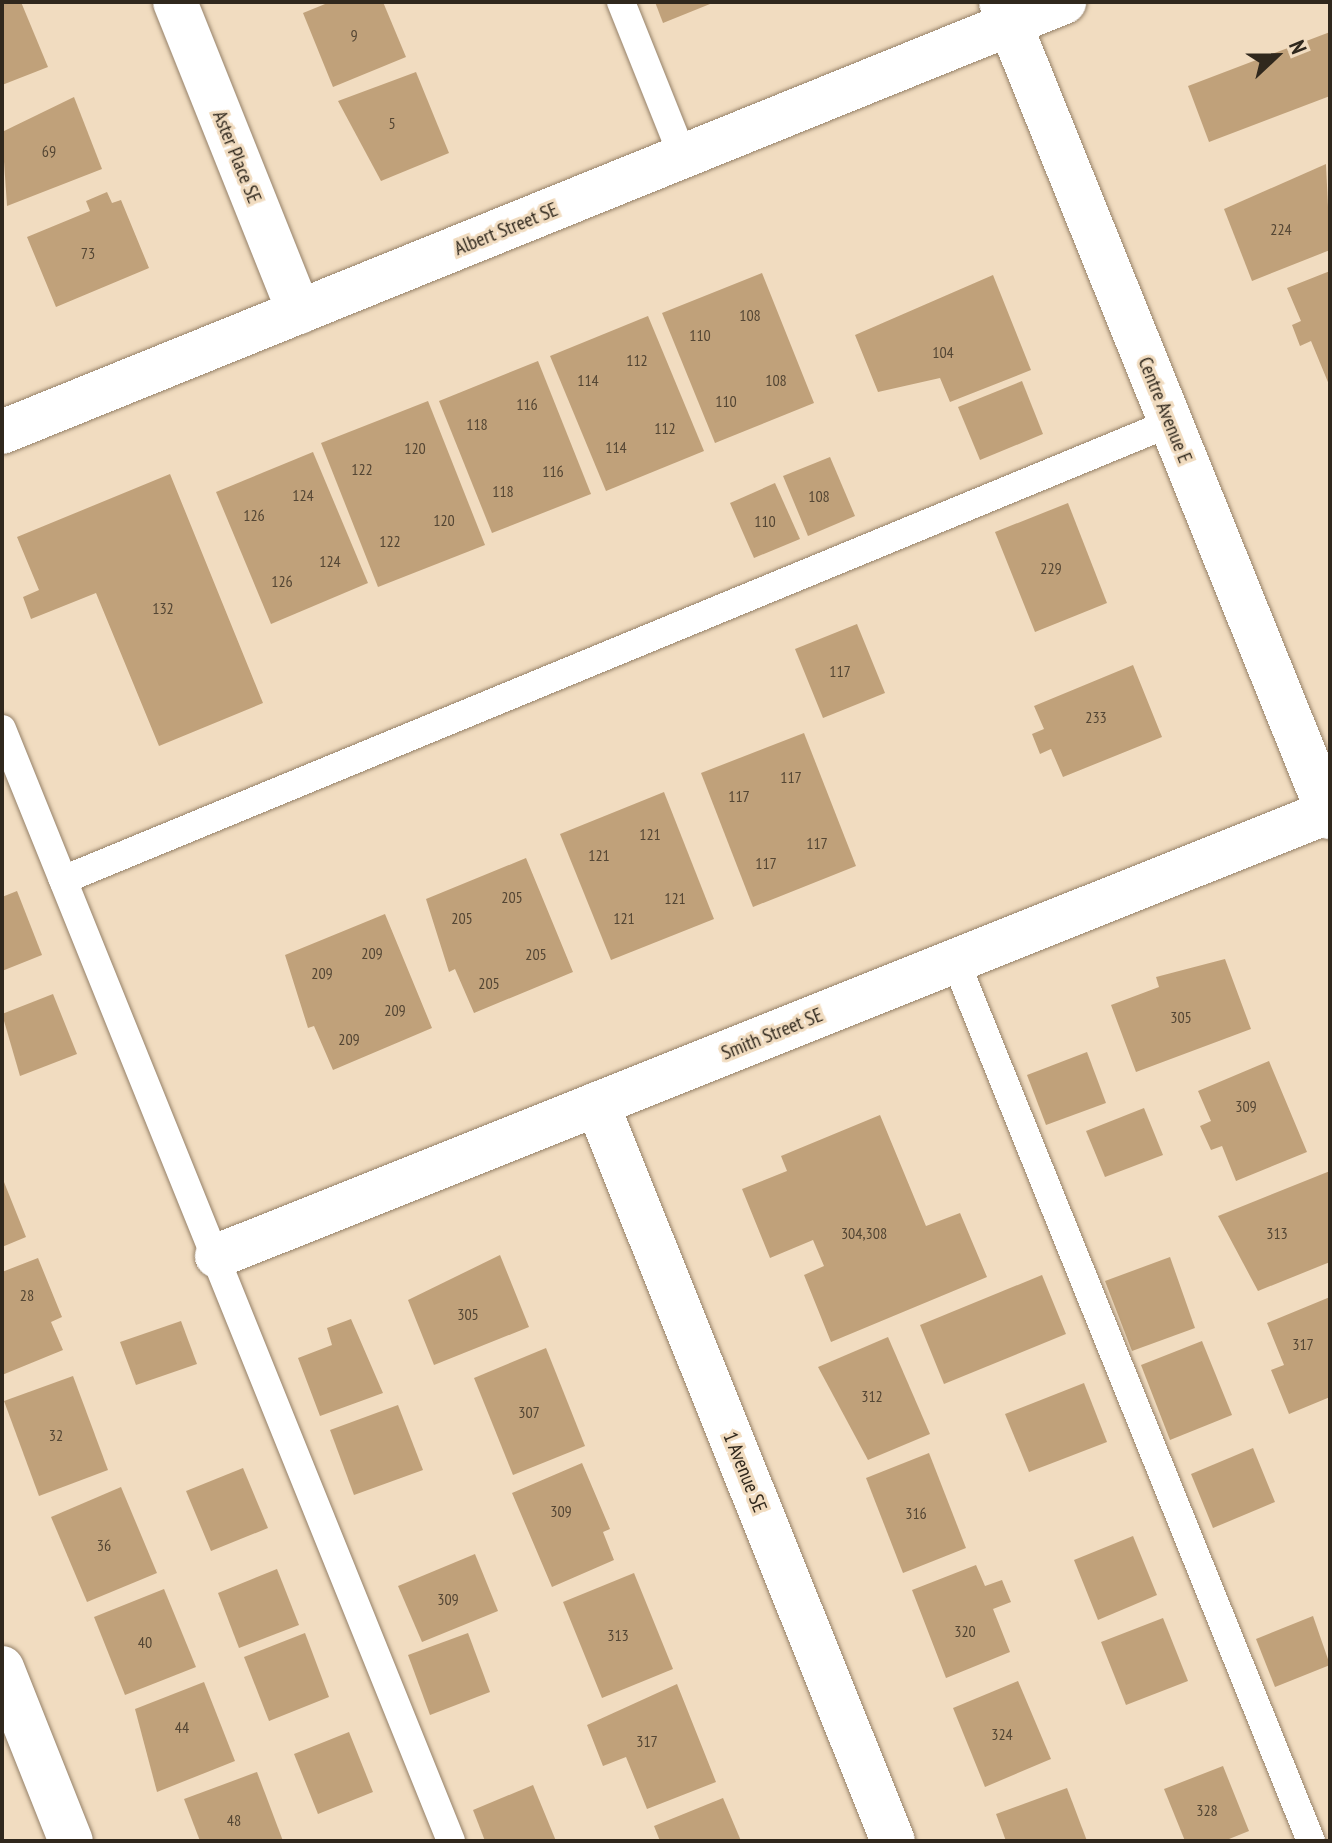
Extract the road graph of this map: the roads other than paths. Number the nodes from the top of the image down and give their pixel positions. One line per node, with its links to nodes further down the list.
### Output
1 (175, 2): 6 (street, Aster Place SE)
2 (621, 2): 5 (lane)
3 (1064, 2): 4 (street, Albert Street SE)
4 (1005, 13): 5 (street, Albert Street SE); 7 (street, Centre Avenue E)
5 (683, 157): 6 (street, Albert Street SE)
6 (299, 312): 8 (street, Albert Street SE)
7 (1170, 423): 10 (street, Centre Avenue E); 11 (lane)
8 (2, 432)
9 (2, 729): 11 (lane)
10 (1329, 813): 12 (street, Smith Street SE)
11 (63, 880): 14 (lane)
12 (955, 960): 13 (street, Smith Street SE); 19 (lane)
13 (597, 1104): 14 (street, Smith Street SE); 18 (street, 1 Avenue SE)
14 (217, 1256): 17 (lane)
15 (2, 1668): 16 (street)
16 (71, 1841)
17 (451, 1841)
18 (893, 1841)
19 (1311, 1841)

